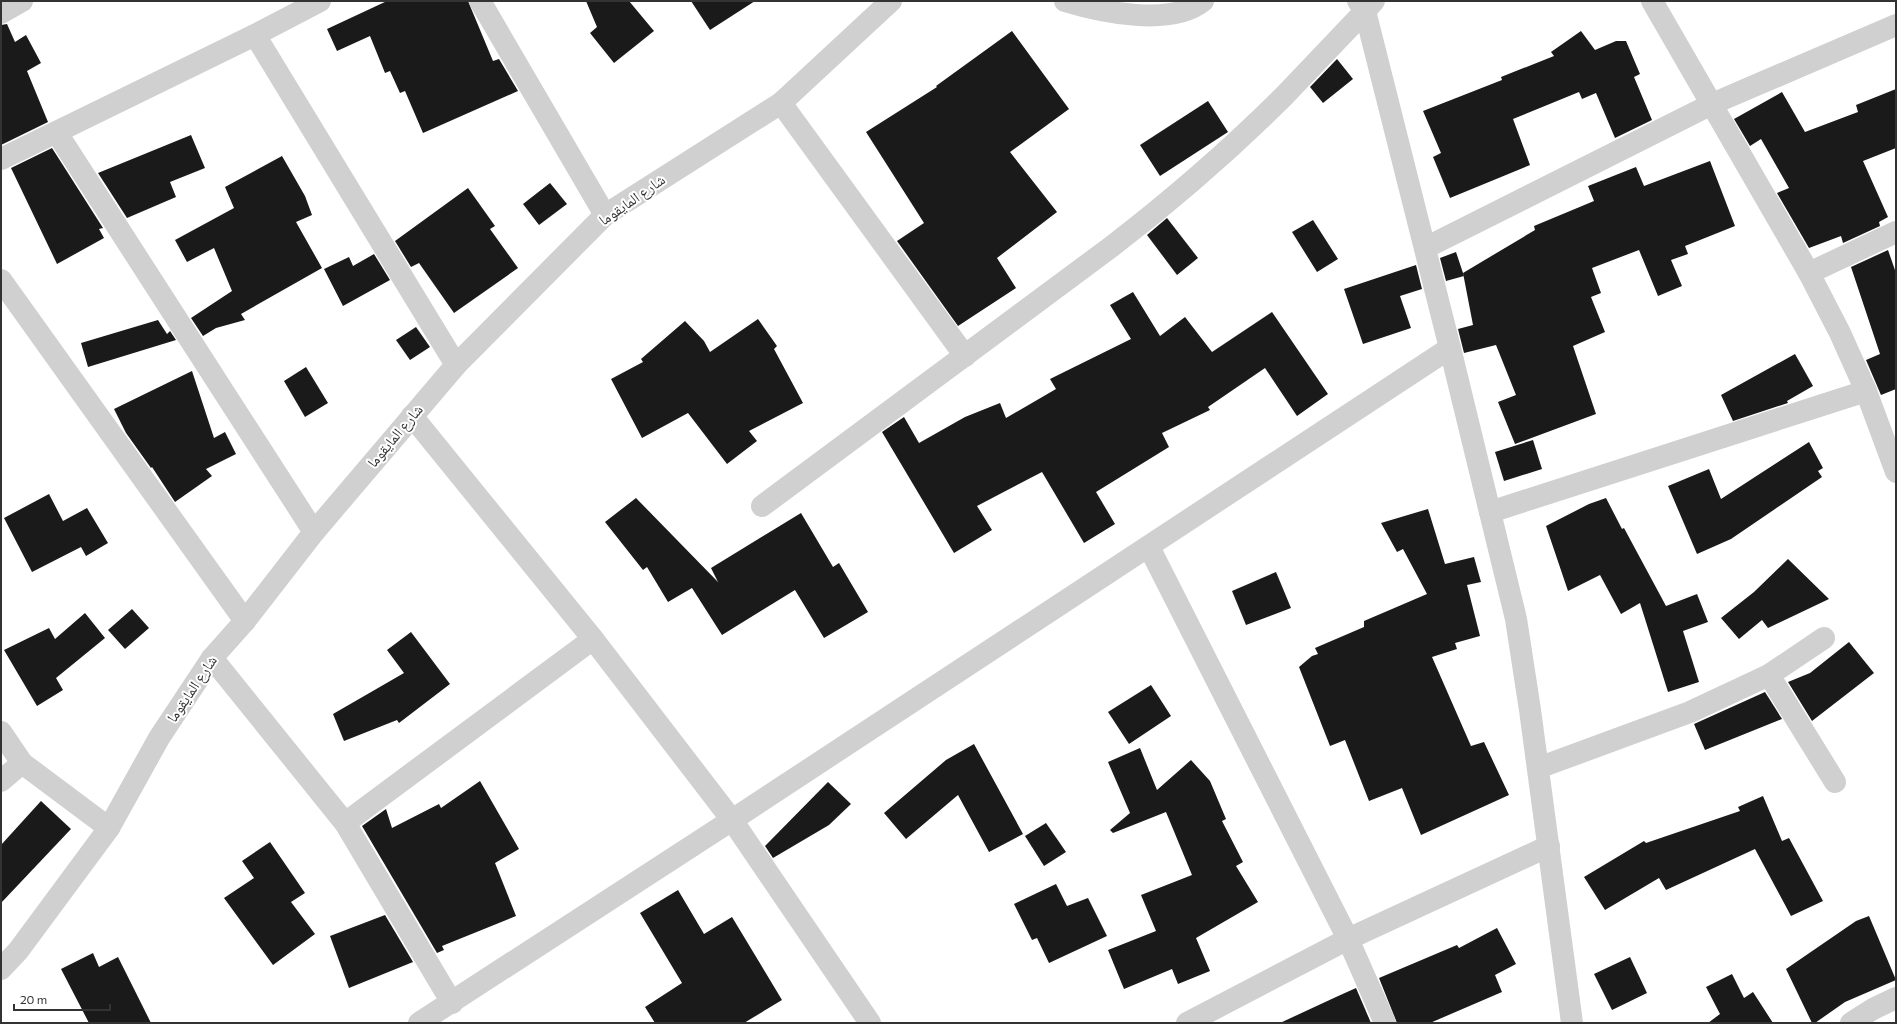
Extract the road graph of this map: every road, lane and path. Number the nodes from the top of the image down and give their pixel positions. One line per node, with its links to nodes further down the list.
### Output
1 (22, 1): 9 (street)
2 (320, 1): 11 (street)
3 (480, 1): 16 (street)
4 (891, 1): 12 (street, شارع المايقوما)
5 (1065, 1): 6 (street)
6 (1203, 1)
7 (1652, 1): 13 (street)
8 (1366, 4): 18 (street); 22 (street)
9 (1, 13)
10 (1896, 25): 13 (street)
11 (255, 35): 14 (street); 23 (street)
12 (781, 103): 16 (street, شارع المايقوما); 22 (street)
13 (1712, 104): 18 (street); 19 (street)
14 (57, 133): 15 (street); 29 (street)
15 (1, 158)
16 (605, 215): 23 (street, شارع المايقوما)
17 (1896, 232): 19 (street)
18 (1425, 248): 21 (street)
19 (1809, 273): 24 (street)
20 (1, 280): 31 (street)
21 (1450, 348): 28 (street); 30 (street)
22 (965, 356): 27 (street)
23 (456, 365): 25 (street, شارع المايقوما)
24 (1866, 391): 26 (street); 28 (street)
25 (412, 416): 29 (street, شارع المايقوما); 33 (street)
26 (1896, 472)
27 (762, 506)
28 (1490, 512): 38 (street)
29 (314, 532): 31 (street, شارع المايقوما)
30 (1149, 547): 41 (street); 45 (street)
31 (245, 621): 34 (street, شارع المايقوما)
32 (1824, 638): 35 (street)
33 (593, 639): 41 (street); 42 (street)
34 (212, 658): 42 (street); 43 (street, شارع المايقوما)
35 (1769, 675): 38 (street); 40 (street)
36 (1, 732): 37 (street)
37 (22, 763): 39 (street); 43 (street)
38 (1538, 768): 44 (street)
39 (1, 781)
40 (1835, 782)
41 (732, 820): 48 (street); 50 (street)
42 (345, 823): 48 (street)
43 (109, 828): 46 (street, شارع المايقوما)
44 (1549, 846): 45 (street); 53 (street)
45 (1348, 938): 51 (street); 52 (street)
46 (1, 969)
47 (1896, 998): 54 (street)
48 (452, 1003): 49 (street)
49 (419, 1023)
50 (870, 1023)
51 (1187, 1023)
52 (1385, 1023)
53 (1572, 1023)
54 (1851, 1023)

